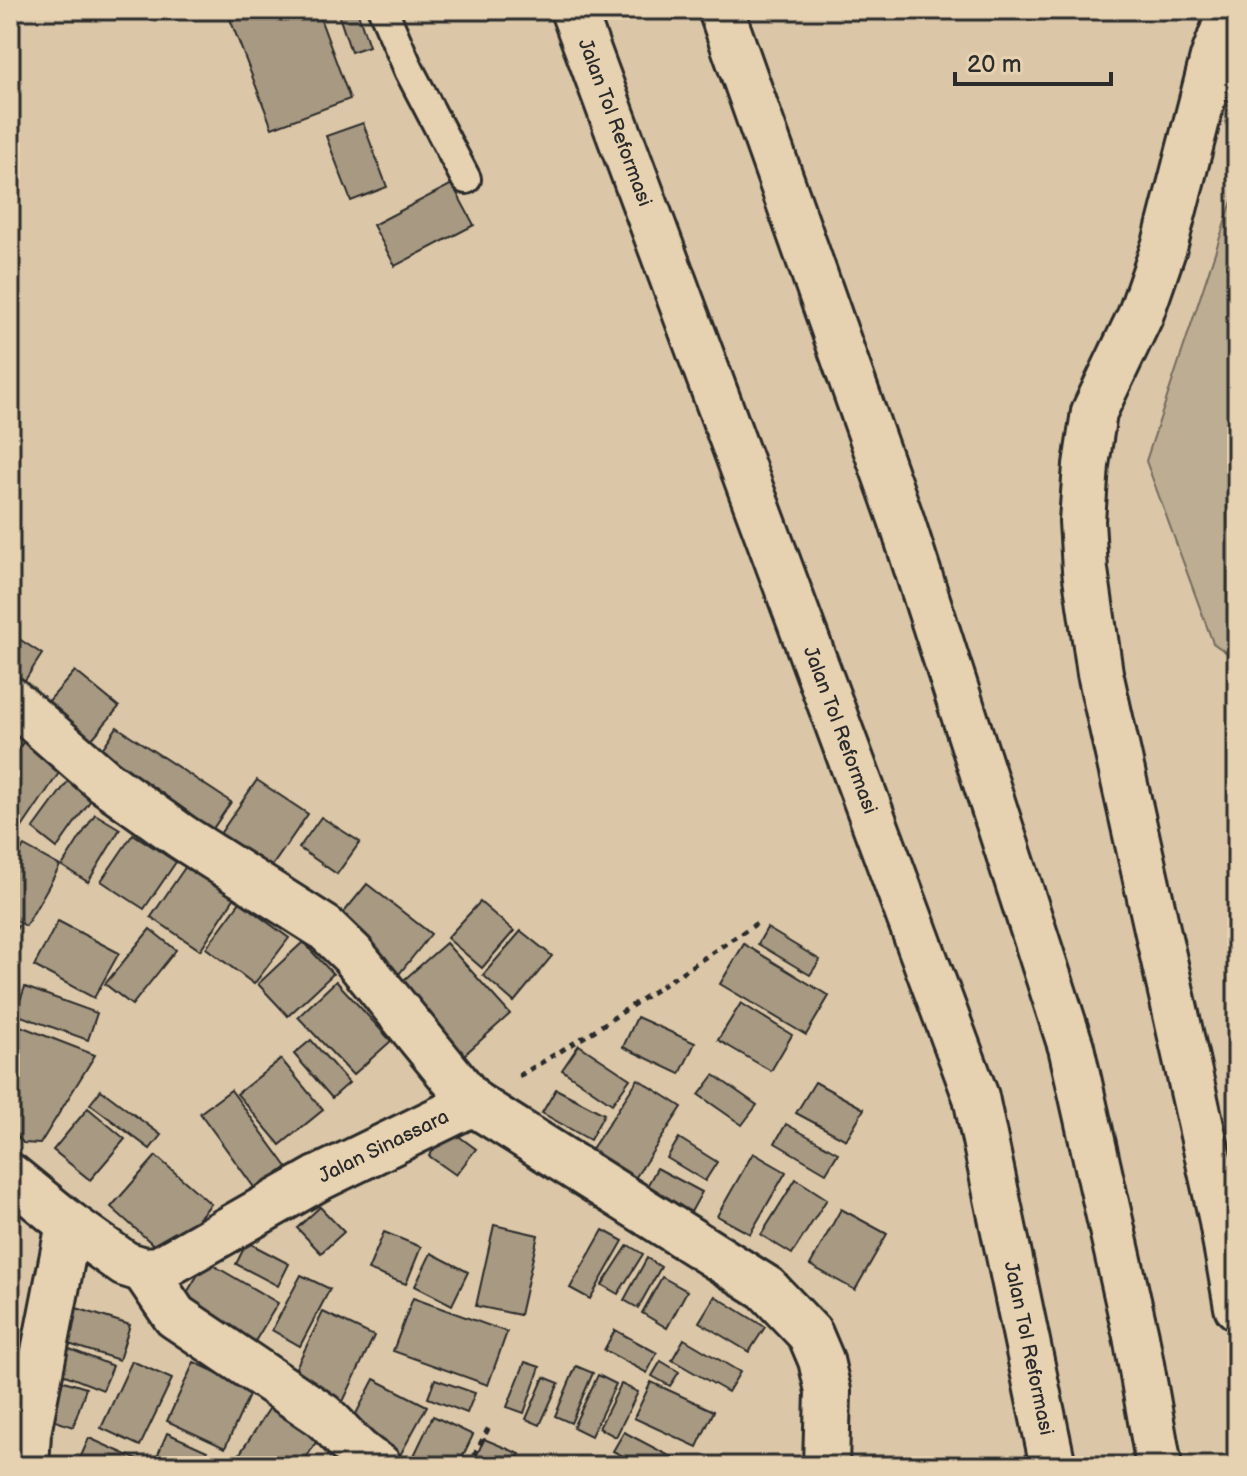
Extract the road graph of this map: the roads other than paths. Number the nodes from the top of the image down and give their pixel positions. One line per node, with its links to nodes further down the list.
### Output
1 (383, 10): 5 (lane)
2 (573, 10): 15 (main road, Jalan Tol Reformasi)
3 (721, 10): 16 (main road)
4 (1231, 10): 11 (main road)
5 (466, 179)
6 (10, 699): 7 (main road)
7 (473, 1103): 10 (main road, Jalan Sinassara); 14 (main road)
8 (10, 1176): 9 (main road)
9 (69, 1224): 10 (main road); 12 (main road)
10 (144, 1270): 13 (main road)
11 (1237, 1307)
12 (26, 1466)
13 (379, 1466)
14 (826, 1466)
15 (1053, 1466)
16 (1159, 1466)

